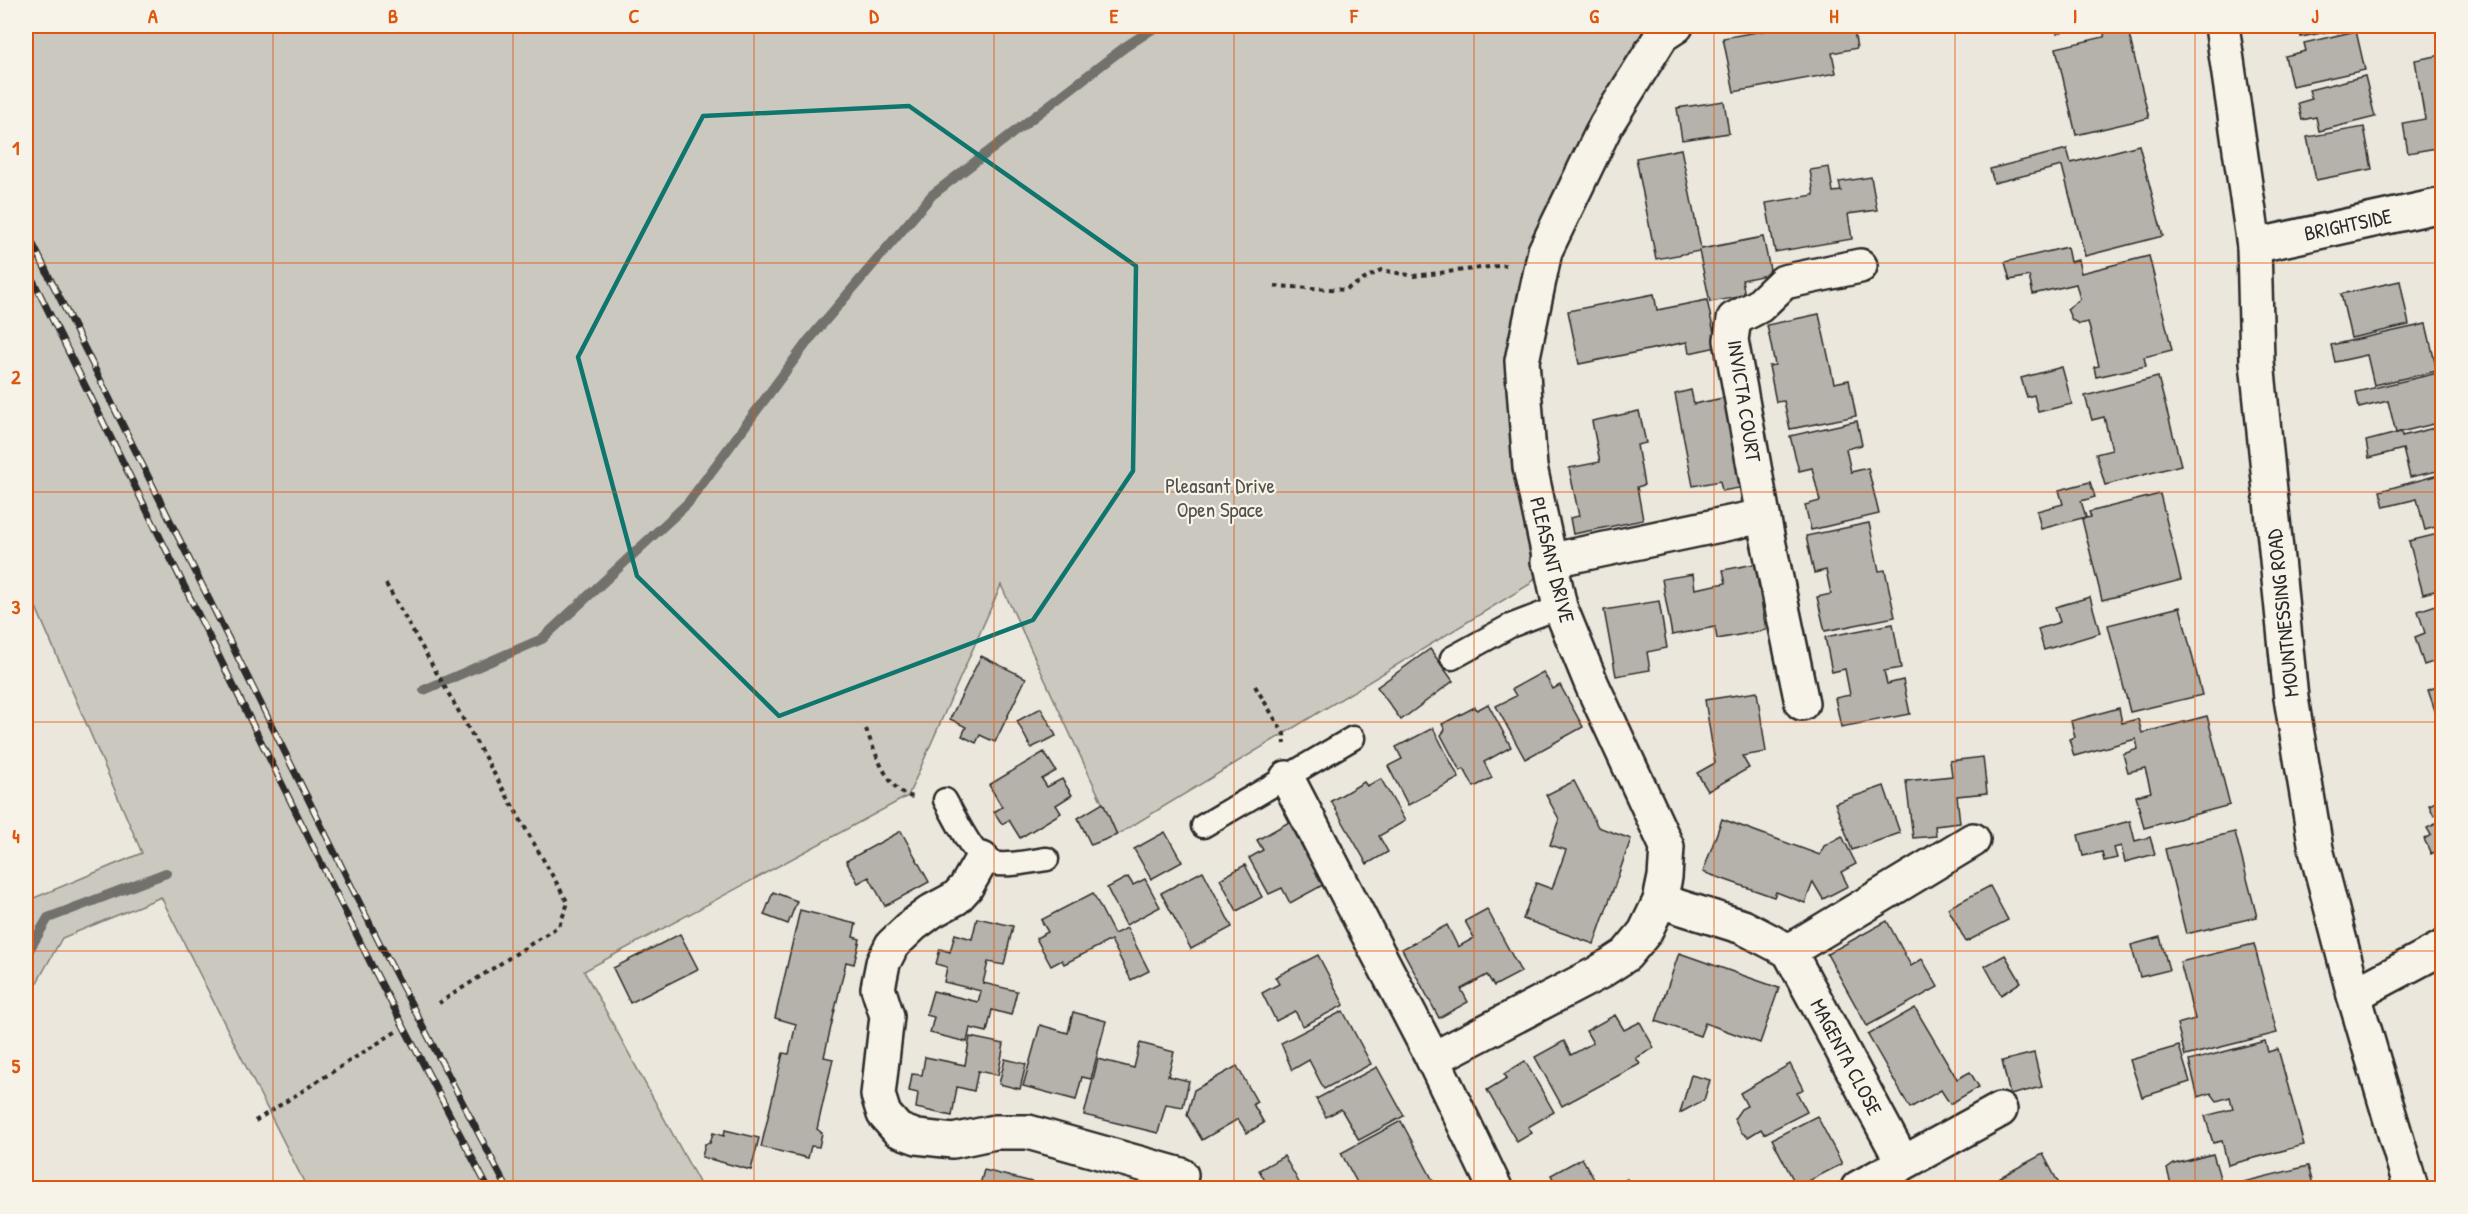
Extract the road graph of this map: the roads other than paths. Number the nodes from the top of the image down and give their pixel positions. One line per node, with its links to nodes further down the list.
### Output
1 (1676, 26): 7 (street, PLEASANT DRIVE)
2 (2222, 26): 4 (street, MOUNTNESSING ROAD)
3 (2442, 205): 4 (street, BRIGHTSIDE)
4 (2254, 246): 21 (street, MOUNTNESSING ROAD)
5 (1860, 266): 6 (street, INVICTA COURT)
6 (1763, 516): 7 (street); 10 (street, INVICTA COURT)
7 (1548, 561): 8 (street, PLEASANT DRIVE)
8 (1560, 607): 9 (lane); 18 (street, PLEASANT DRIVE)
9 (1452, 658)
10 (1802, 703)
11 (1353, 738): 12 (lane)
12 (1287, 778): 14 (lane); 22 (street)
13 (945, 800): 16 (lane)
14 (1203, 826)
15 (1973, 840): 20 (street)
16 (982, 859): 17 (lane); 25 (street)
17 (1047, 859)
18 (1660, 901): 20 (street); 22 (street, PLEASANT DRIVE)
19 (2442, 948): 21 (street)
20 (1789, 951): 24 (street, MAGENTA CLOSE)
21 (2354, 995): 28 (street, MOUNTNESSING ROAD)
22 (1433, 1059): 26 (street)
23 (2000, 1110): 24 (street)
24 (1903, 1163): 27 (street)
25 (1178, 1188)
26 (1495, 1188)
27 (1858, 1188)
28 (2411, 1188)

